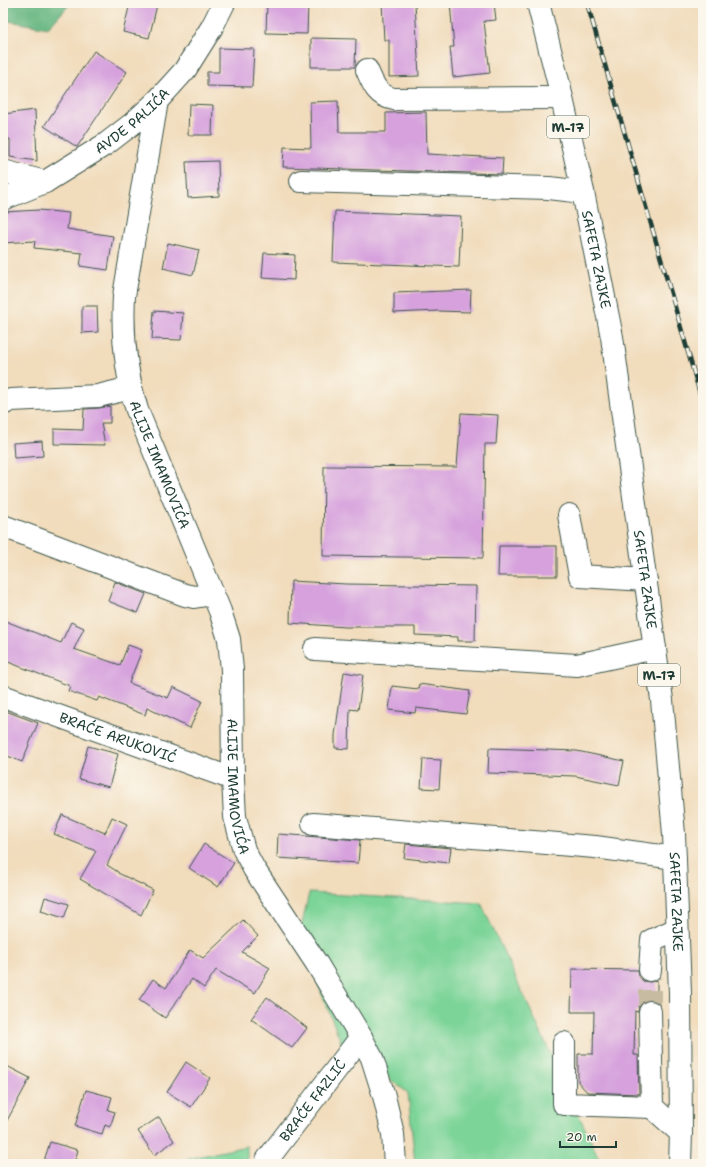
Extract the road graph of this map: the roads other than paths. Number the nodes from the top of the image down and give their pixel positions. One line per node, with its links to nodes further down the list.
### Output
1 (224, 3): 5 (street, AVDE PALIĆA)
2 (538, 3): 4 (street, SAFETA ZAJKE / M-17)
3 (367, 70): 4 (street)
4 (562, 98): 9 (street, SAFETA ZAJKE / M-17)
5 (157, 101): 8 (street, AVDE PALIĆA); 11 (street, ALIJE IMAMOVIĆA)
6 (3, 171): 8 (street)
7 (301, 181): 9 (street)
8 (45, 182): 10 (street, AVDE PALIĆA)
9 (583, 192): 15 (street, SAFETA ZAJKE / M-17)
10 (3, 199)
11 (131, 388): 12 (street, ALIJE IMAMOVIĆA); 16 (street, ALIJE IMAMOVIĆA)
12 (3, 404)
13 (569, 515): 15 (street)
14 (3, 526): 16 (street)
15 (646, 580): 17 (street, SAFETA ZAJKE / M-17)
16 (213, 594): 20 (street, ALIJE IMAMOVIĆA)
17 (655, 648): 18 (street); 22 (street, SAFETA ZAJKE / M-17)
18 (315, 649)
19 (3, 696): 20 (street, BRAĆE ARUKOVIĆ)
20 (233, 779): 26 (street, ALIJE IMAMOVIĆA)
21 (313, 824): 22 (street)
22 (675, 858): 23 (street, SAFETA ZAJKE / M-17)
23 (677, 929): 24 (street); 29 (street, SAFETA ZAJKE / M-17)
24 (650, 970)
25 (650, 1012): 28 (street)
26 (361, 1037): 30 (street, BRAĆE FAZLIĆ); 31 (street, ALIJE IMAMOVIĆA)
27 (564, 1043): 28 (street)
28 (652, 1107): 29 (street)
29 (681, 1133): 32 (street, SAFETA ZAJKE / M-17)
30 (266, 1164)
31 (395, 1164)
32 (680, 1164)

